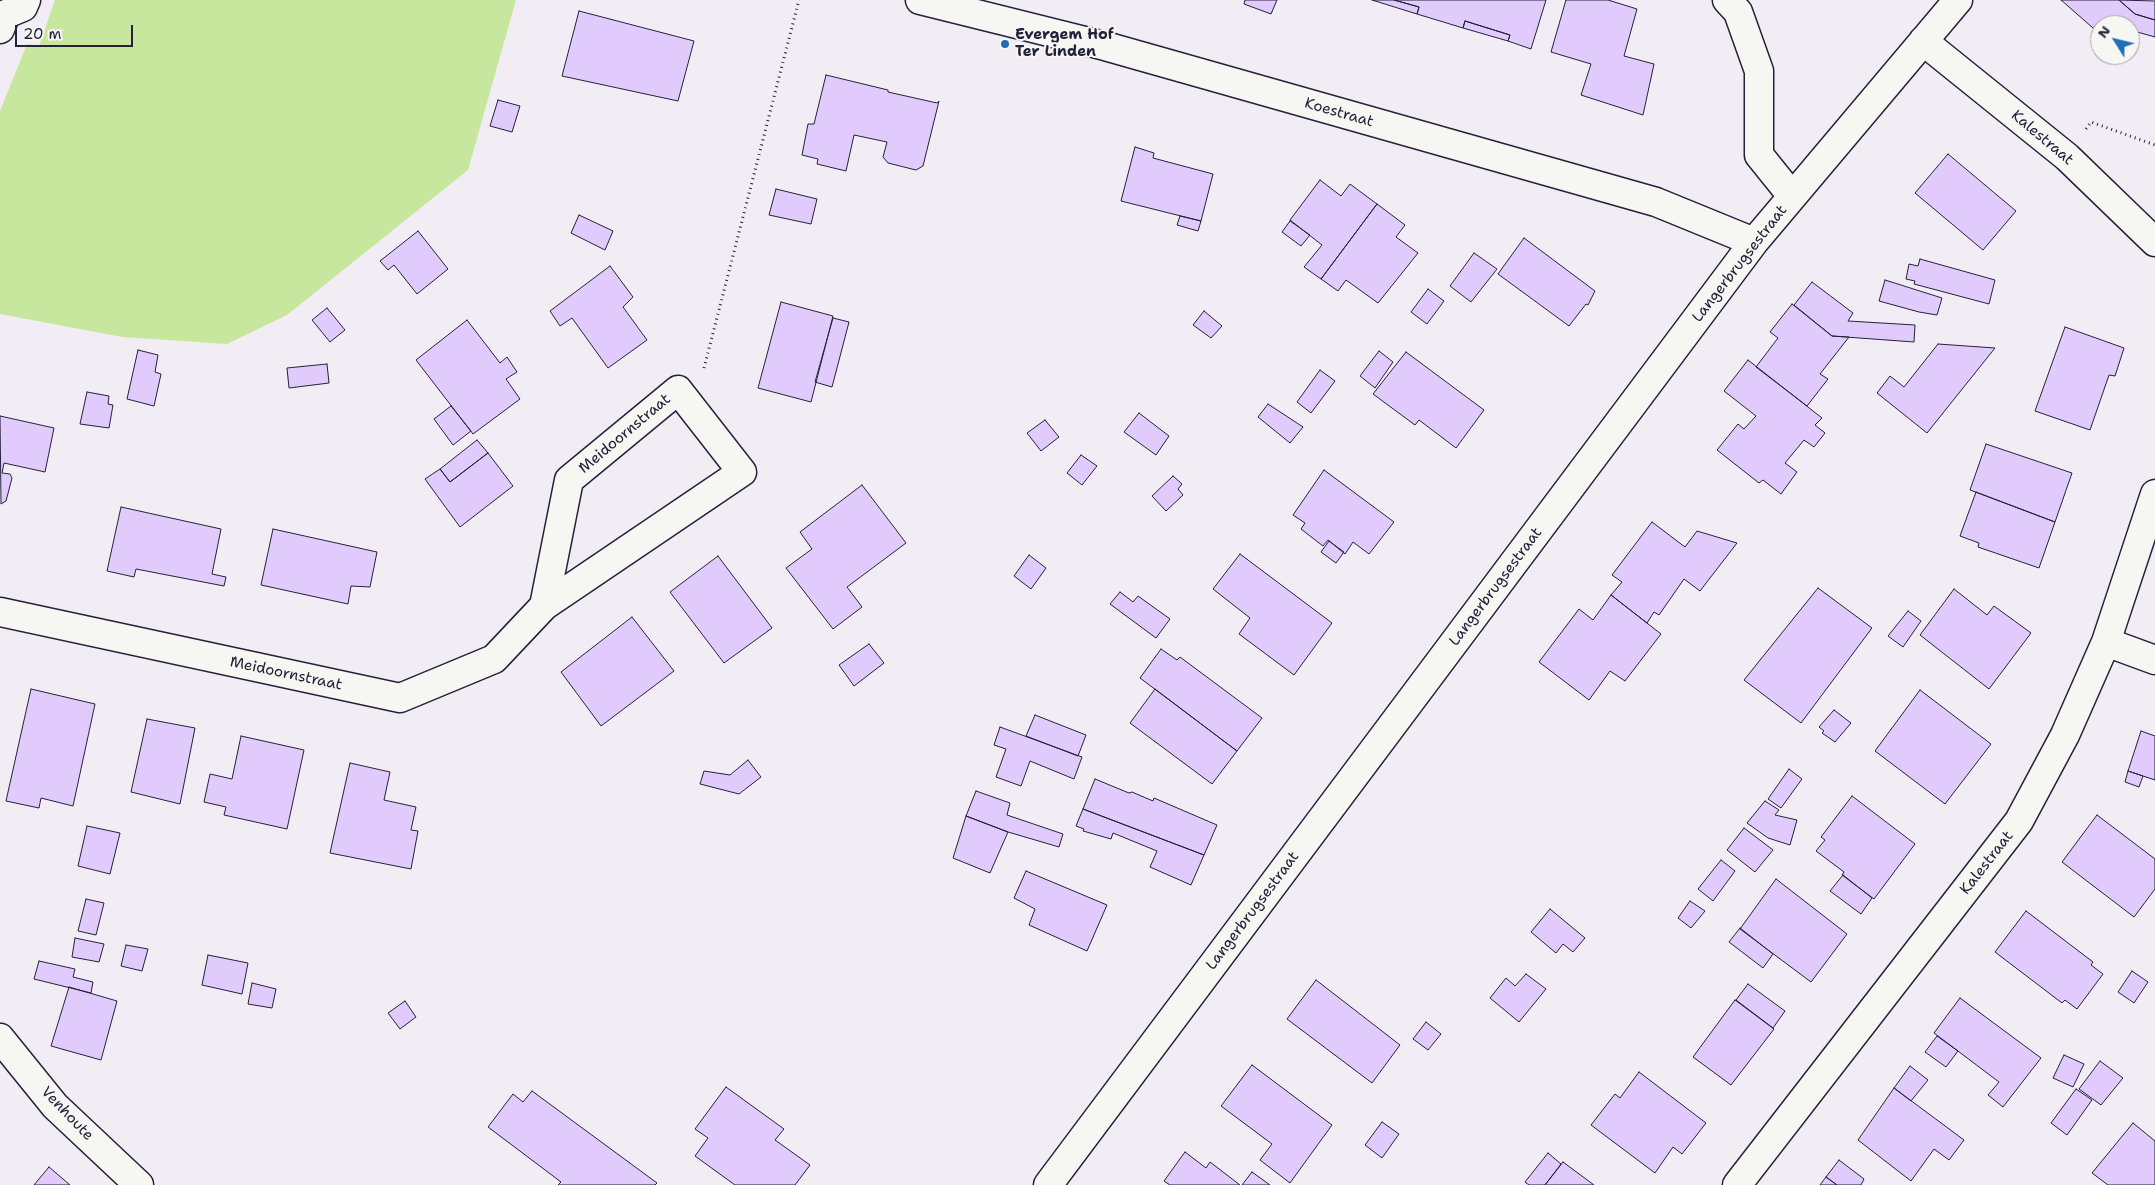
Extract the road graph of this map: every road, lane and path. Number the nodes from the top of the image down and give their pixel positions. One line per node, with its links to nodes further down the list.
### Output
1 (26, 0): 6 (street)
2 (799, 0): 13 (path)
3 (920, 0): 11 (street, Koestraat)
4 (1727, 0): 10 (street)
5 (1958, 0): 7 (street, Langerbrugsestraat)
6 (0, 29)
7 (1923, 41): 10 (street, Langerbrugsestraat); 12 (street, Kalestraat)
8 (2091, 122): 9 (path)
9 (2155, 145)
10 (1792, 196): 11 (street, Langerbrugsestraat)
11 (1754, 242): 21 (street, Langerbrugsestraat)
12 (2155, 242)
13 (694, 410): 15 (street, Meidoornstraat); 15 (street, Meidoornstraat)
14 (2155, 494): 17 (street, Kalestraat)
15 (544, 606): 16 (street, Meidoornstraat)
16 (0, 612)
17 (2106, 642): 18 (street); 22 (street, Kalestraat)
18 (2155, 660)
19 (0, 1038): 20 (street, Venhoute)
20 (139, 1185)
21 (1048, 1185)
22 (1737, 1185)

